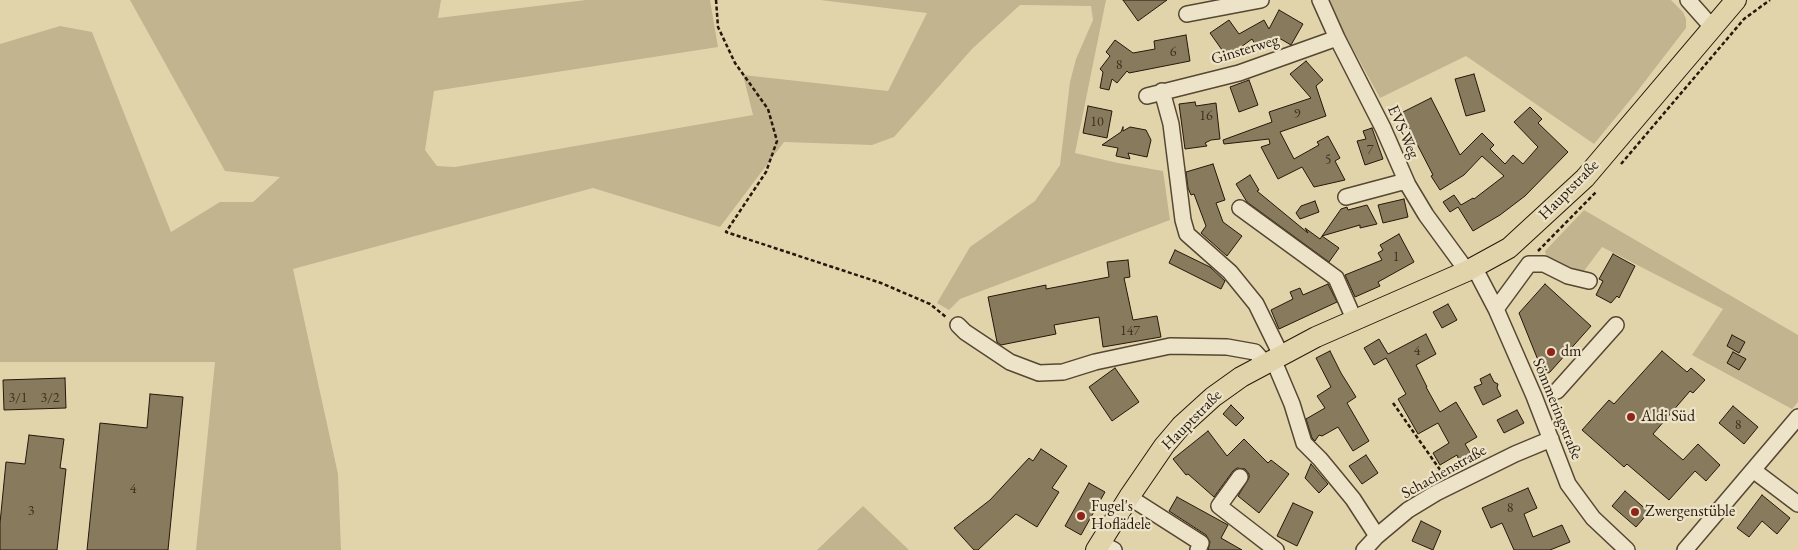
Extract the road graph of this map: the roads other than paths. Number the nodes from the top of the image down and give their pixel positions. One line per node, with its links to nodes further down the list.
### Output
1 (1261, 0): 5 (street)
2 (1320, 0): 7 (street, EVS-Weg)
3 (1688, 0): 6 (street)
4 (1736, 0): 6 (main road, Hauptstraße)
5 (1187, 14)
6 (1712, 27): 13 (main road, Hauptstraße)
7 (1337, 38): 8 (street, Ginsterweg); 10 (street, EVS-Weg)
8 (1162, 91): 9 (street, Ginsterweg); 19 (street)
9 (1147, 96)
10 (1406, 181): 11 (street); 13 (street, EVS-Weg)
11 (1346, 197)
12 (1240, 208): 16 (street)
13 (1470, 269): 15 (street, Sömmeringstraße); 16 (main road, Hauptstraße)
14 (1589, 281): 15 (street)
15 (1496, 309): 22 (street, Sömmeringstraße)
16 (1355, 321): 19 (main road, Hauptstraße)
17 (958, 325): 19 (street)
18 (1616, 325): 20 (street)
19 (1273, 359): 25 (main road, Hauptstraße); 27 (street)
20 (1556, 391)
21 (1798, 417): 23 (street)
22 (1551, 439): 27 (street, Schachenstraße); 32 (street, Sömmeringstraße)
23 (1754, 470): 26 (street); 33 (street)
24 (1240, 477): 30 (street)
25 (1129, 497): 28 (main road, Hauptstraße); 29 (street)
26 (1798, 504)
27 (1377, 536): 31 (street, Schachenstraße)
28 (1104, 548)
29 (1198, 550)
30 (1276, 550)
31 (1364, 550)
32 (1627, 550)
33 (1685, 550)

